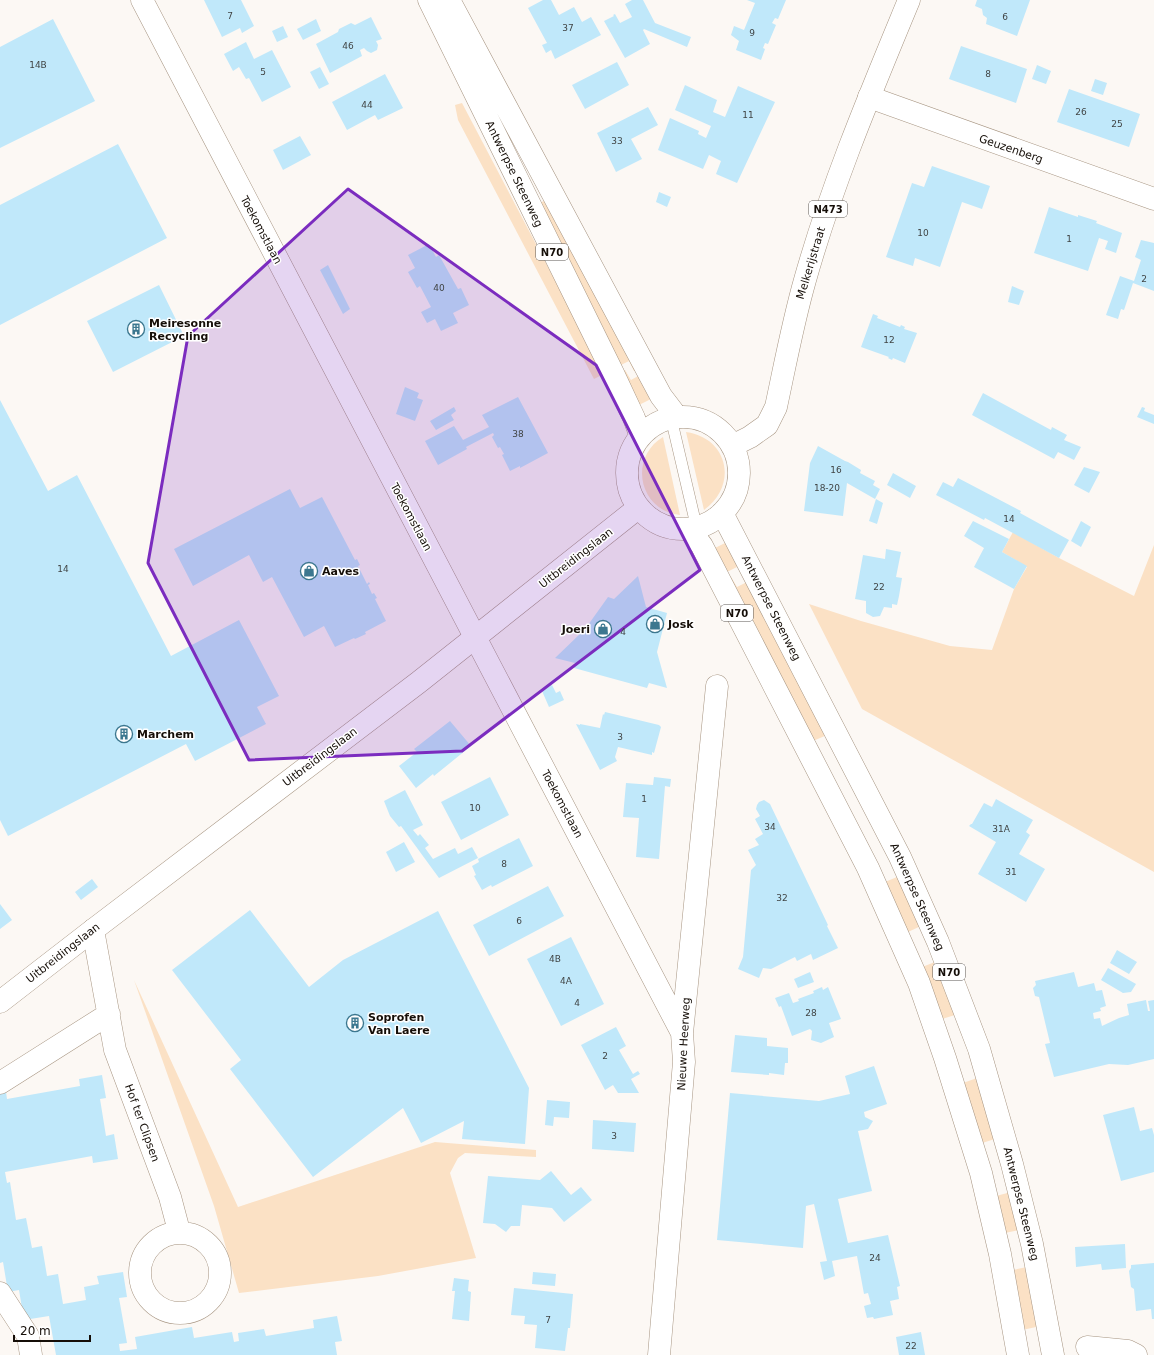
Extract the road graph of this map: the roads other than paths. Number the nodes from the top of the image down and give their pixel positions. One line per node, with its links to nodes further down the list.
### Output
1 (142, 0): 13 (main road, Toekomstlaan)
2 (429, 0): 8 (main road, Antwerpse Steenweg / N70)
3 (449, 0): 7 (main road, N70)
4 (909, 0): 5 (main road, Melkerijstraat / N473)
5 (869, 98): 6 (main road, Geuzenberg); 9 (main road, Melkerijstraat / N473)
6 (1154, 199)
7 (674, 417): 8 (main road); 9 (main road); 12 (lane)
8 (640, 434): 10 (main road)
9 (732, 446): 11 (main road)
10 (638, 508): 12 (main road); 13 (main road, Uitbreidingslaan)
11 (722, 513): 12 (main road); 26 (main road, Antwerpse Steenweg / N70)
12 (694, 529): 25 (main road, N70)
13 (474, 638): 15 (main road, Uitbreidingslaan); 18 (main road, Toekomstlaan)
14 (717, 686): 18 (main road, Nieuwe Heerweg)
15 (93, 930): 16 (main road, Uitbreidingslaan); 17 (main road, Hof ter Clipsen)
16 (0, 1002)
17 (109, 1014): 19 (main road); 20 (main road, Hof ter Clipsen)
18 (682, 1033): 24 (main road, Nieuwe Heerweg)
19 (0, 1083)
20 (179, 1231)
21 (0, 1294): 23 (main road)
22 (1087, 1347): 27 (main road)
23 (32, 1355)
24 (659, 1355)
25 (1018, 1355)
26 (1053, 1355)
27 (1136, 1355)

